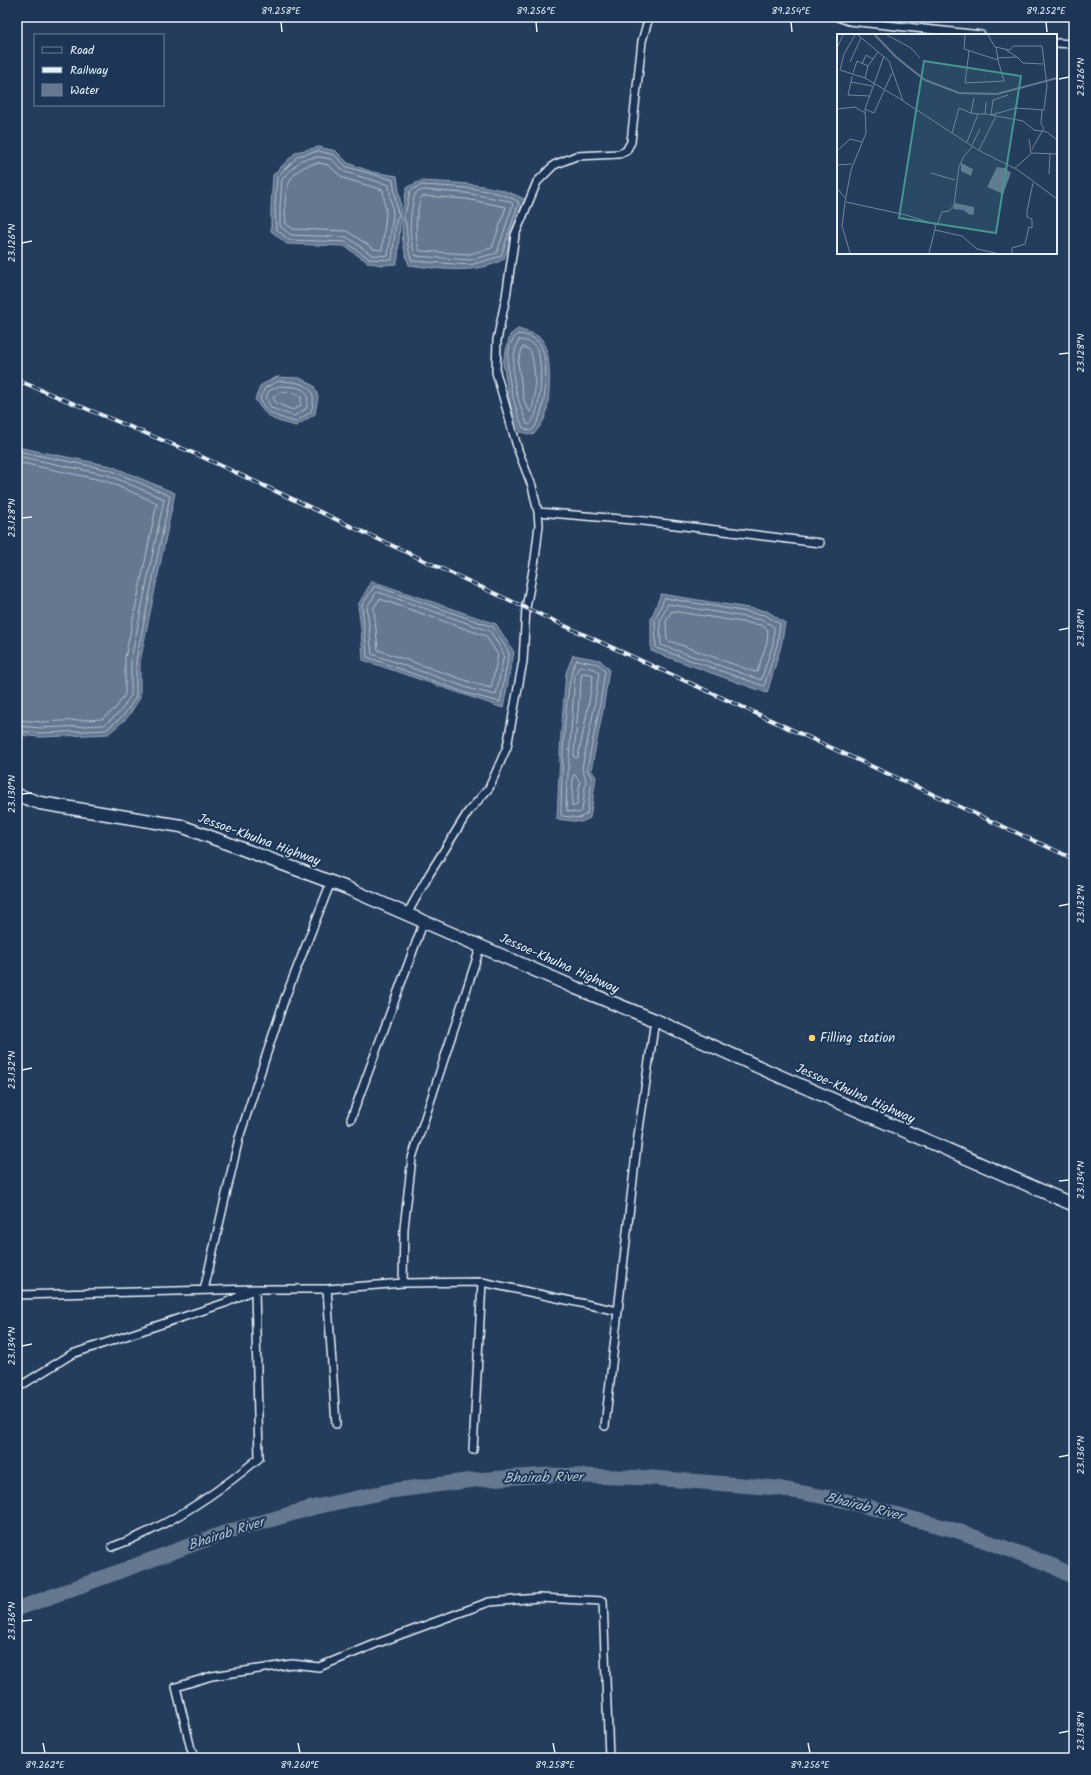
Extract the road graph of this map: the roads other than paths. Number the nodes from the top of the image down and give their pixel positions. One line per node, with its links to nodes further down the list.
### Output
1 (649, 17): 6 (street)
2 (838, 17): 3 (street)
3 (972, 34)
4 (1057, 43): 5 (street)
5 (1074, 44)
6 (538, 512): 7 (street); 10 (street)
7 (820, 543)
8 (17, 795): 9 (highway, Jessoe-Khulna Highway)
9 (332, 882): 10 (highway, Jessoe-Khulna Highway); 20 (street)
10 (407, 914): 11 (highway, Jessoe-Khulna Highway)
11 (424, 921): 12 (highway, Jessoe-Khulna Highway); 14 (street)
12 (481, 945): 13 (highway, Jessoe-Khulna Highway); 17 (street)
13 (655, 1020): 15 (highway, Jessoe-Khulna Highway); 22 (street)
14 (351, 1119)
15 (1074, 1205)
16 (482, 1282): 17 (street); 22 (street); 26 (street)
17 (403, 1283): 19 (street)
18 (255, 1289): 19 (street); 20 (street); 23 (street); 27 (street)
19 (326, 1289): 24 (street)
20 (204, 1290): 21 (street)
21 (17, 1295)
22 (618, 1311): 25 (street)
23 (17, 1388)
24 (336, 1424)
25 (605, 1426)
26 (473, 1450)
27 (112, 1547)
28 (196, 1758): 29 (street)
29 (609, 1758)

